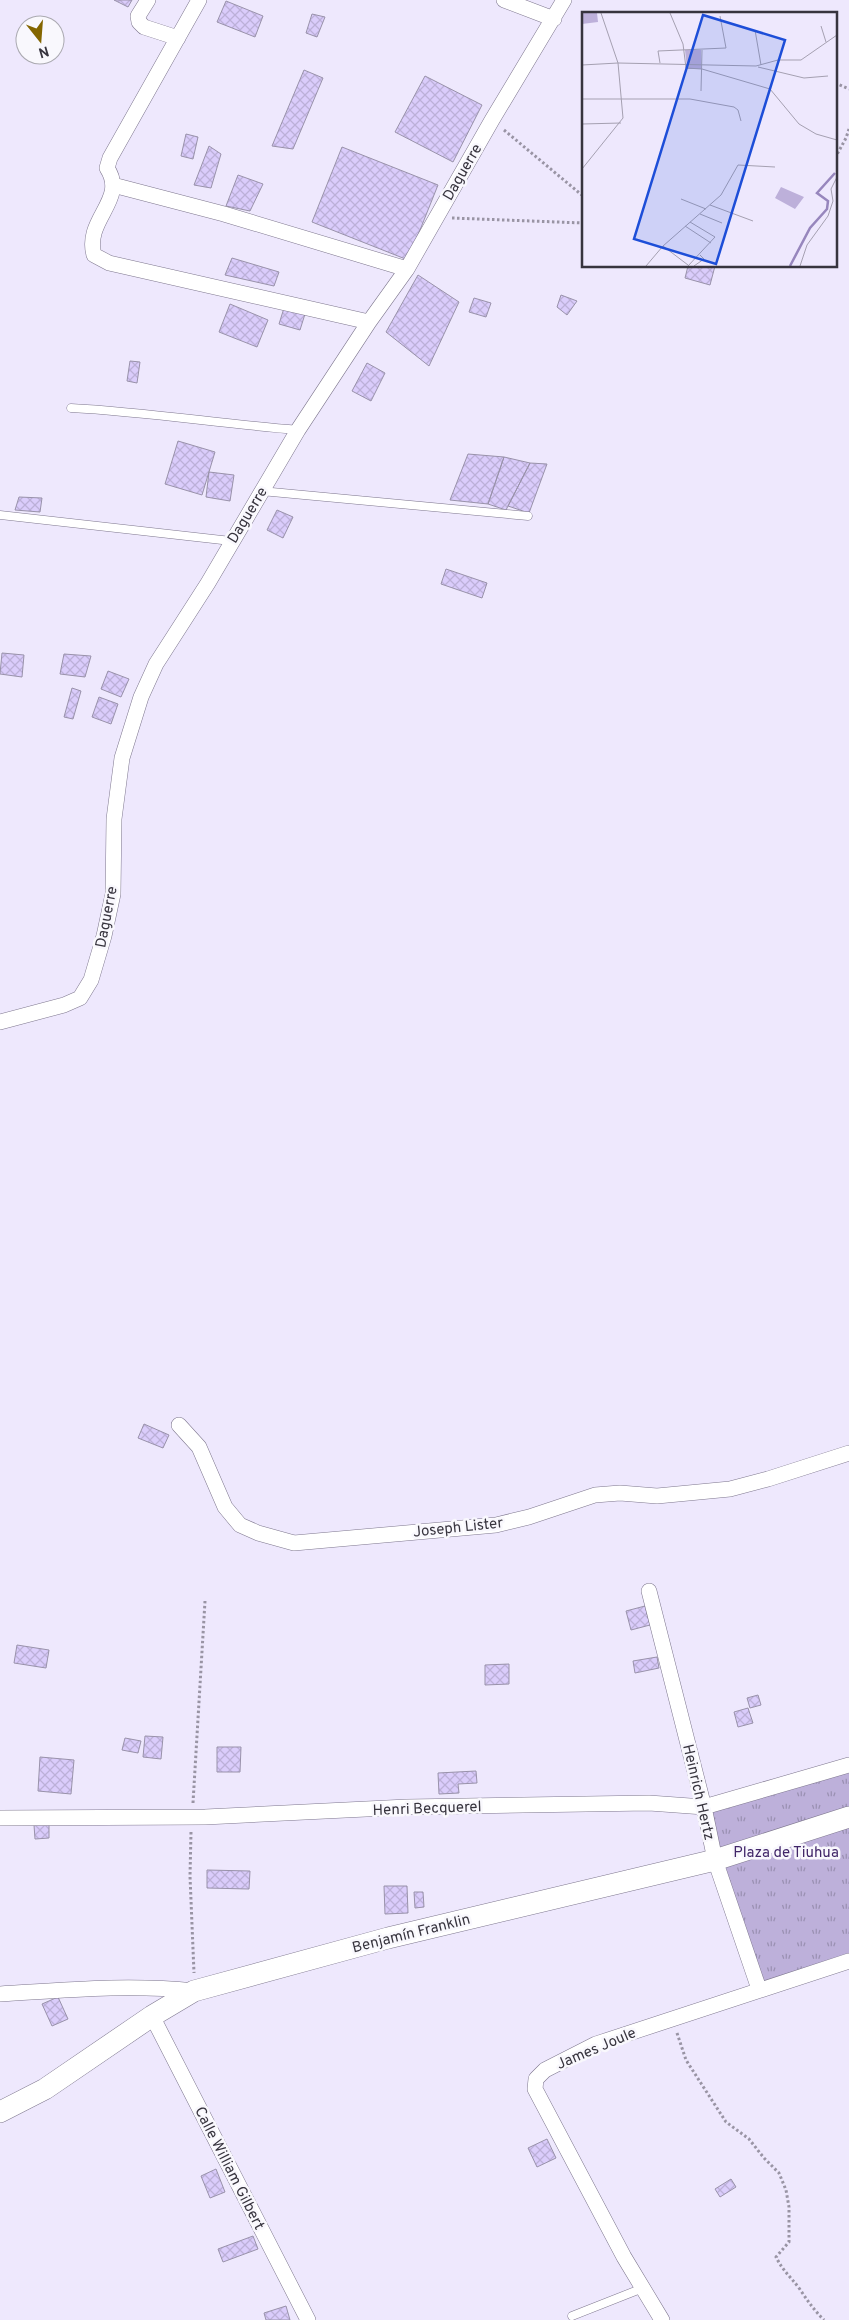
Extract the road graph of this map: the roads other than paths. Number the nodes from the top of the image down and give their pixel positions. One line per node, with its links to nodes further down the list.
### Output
1 (148, 0): 6 (street)
2 (200, 0): 6 (street)
3 (504, 0): 5 (street)
4 (564, 0): 5 (street, Daguerre)
5 (554, 19): 8 (street, Daguerre)
6 (178, 38): 7 (street)
7 (113, 185): 8 (street); 9 (street)
8 (407, 269): 9 (street, Daguerre)
9 (369, 322): 11 (street, Daguerre)
10 (71, 408): 11 (lane)
11 (298, 430): 12 (street, Daguerre)
12 (261, 491): 14 (lane); 15 (street, Daguerre)
13 (0, 515): 15 (lane)
14 (528, 516)
15 (231, 540): 16 (street, Daguerre)
16 (0, 1022)
17 (179, 1425): 18 (street, Joseph Lister)
18 (849, 1453)
19 (649, 1591): 21 (street, Heinrich Hertz)
20 (849, 1765): 21 (street, Henri Becquerel)
21 (704, 1807): 23 (street, Henri Becquerel); 24 (street, Heinrich Hertz)
22 (849, 1817): 24 (street, Benjamín Franklin)
23 (0, 1818)
24 (715, 1860): 26 (street, Heinrich Hertz); 27 (street, Benjamín Franklin)
25 (849, 1961): 26 (street, James Joule)
26 (759, 1989): 31 (street, James Joule)
27 (194, 1991): 28 (street); 29 (street, Benjamín Franklin)
28 (0, 1994)
29 (152, 2016): 30 (street, Benjamín Franklin); 33 (street, Calle William Gilbert)
30 (0, 2112)
31 (643, 2288): 32 (lane); 34 (street)
32 (572, 2316)
33 (308, 2320)
34 (662, 2320)

